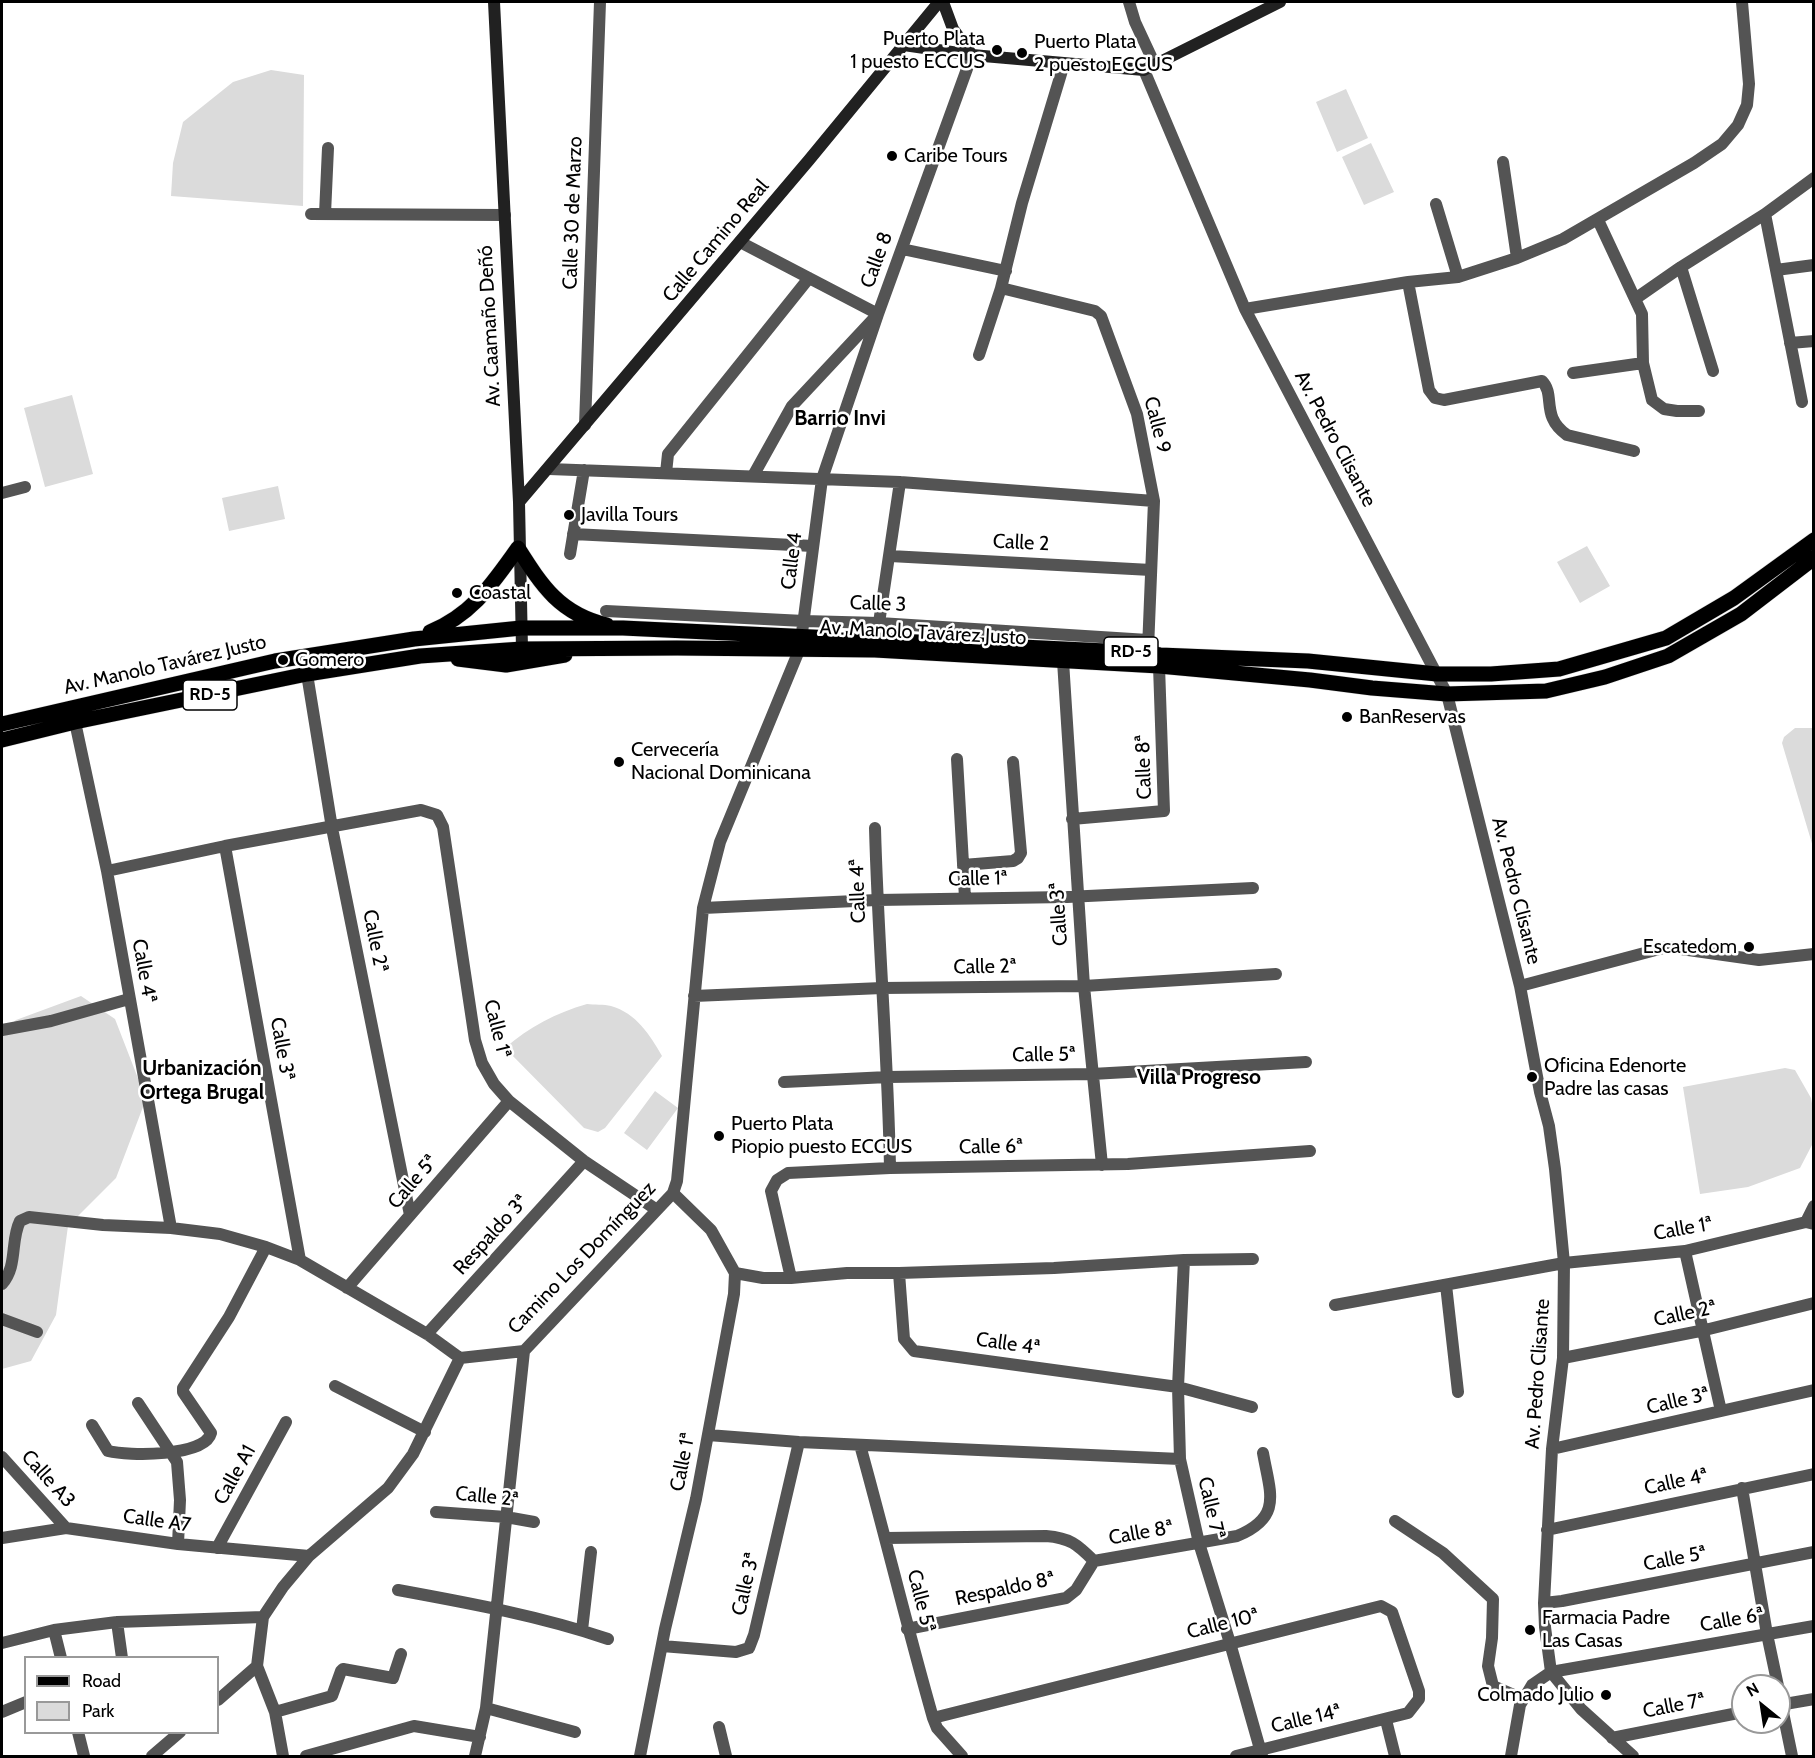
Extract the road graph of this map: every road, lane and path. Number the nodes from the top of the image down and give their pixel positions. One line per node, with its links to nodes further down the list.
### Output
1 (494, 2): 18 (street, Av. Caamaño Deñó)
2 (600, 2): 42 (street, Calle 30 de Marzo)
3 (941, 2): 7 (street, Calle Camino Real); 8 (street)
4 (1129, 2): 10 (street, Av. Pedro Clisante)
5 (1280, 2): 10 (street)
6 (1742, 2): 19 (street)
7 (904, 45): 8 (street); 20 (street, Calle Camino Real)
8 (972, 55): 9 (street); 21 (street, Calle 8)
9 (1064, 64): 10 (street); 26 (street)
10 (1149, 68): 32 (street, Av. Pedro Clisante)
11 (328, 148): 17 (street)
12 (1503, 162): 22 (street)
13 (1814, 178): 15 (street)
14 (1436, 204): 27 (street)
15 (1765, 213): 24 (street); 25 (street)
16 (311, 214): 17 (street)
17 (325, 214): 18 (street)
18 (505, 215): 53 (street, Av. Caamaño Deñó)
19 (1598, 220): 22 (street); 31 (street)
20 (740, 242): 28 (street); 42 (street, Calle Camino Real)
21 (902, 249): 26 (street); 33 (street, Calle 8)
22 (1517, 258): 27 (street)
23 (1814, 265): 25 (street)
24 (1681, 267): 31 (street); 38 (street)
25 (1776, 270): 35 (street)
26 (1006, 271): 30 (street)
27 (1458, 276): 29 (street)
28 (809, 278): 33 (street); 46 (street)
29 (1408, 282): 32 (street); 43 (street)
30 (1001, 288): 36 (street); 52 (street, Calle 9)
31 (1635, 299): 37 (street)
32 (1245, 309): 75 (street, Av. Pedro Clisante)
33 (878, 314): 47 (street); 48 (street, Calle 8)
34 (1814, 341): 35 (street)
35 (1790, 343): 40 (street)
36 (979, 356)
37 (1643, 363): 39 (street); 41 (street)
38 (1713, 371)
39 (1573, 374)
40 (1802, 402)
41 (1699, 411)
42 (585, 425): 44 (street, Calle Camino Real)
43 (1634, 451)
44 (549, 469): 45 (street); 53 (street, Calle Camino Real)
45 (584, 470): 46 (street); 54 (street)
46 (666, 473): 47 (street)
47 (753, 476): 48 (street)
48 (822, 478): 49 (street); 56 (street, Calle 4)
49 (900, 483): 52 (street); 59 (street)
50 (25, 487): 51 (street)
51 (2, 493)
52 (1154, 501): 61 (street, Calle 9)
53 (519, 502): 57 (street, Av. Caamaño Deñó)
54 (573, 534): 56 (street); 58 (street)
55 (1814, 540): 75 (main road, Av. Manolo Tavárez Justo / RD-5)
56 (813, 546): 66 (street, Calle 4)
57 (518, 548): 64 (street, Av. Caamaño Deñó); 65 (main road); 67 (main road)
58 (570, 554)
59 (890, 555): 61 (street, Calle 2); 63 (street)
60 (1814, 558): 76 (main road, Av. Manolo Tavárez Justo / RD-5)
61 (1151, 570): 68 (street, Calle 9)
62 (606, 611): 66 (street, Calle 3)
63 (879, 622): 66 (street, Calle 3); 68 (street, Calle 3)
64 (520, 628): 65 (main road, Av. Manolo Tavárez Justo / RD-5); 67 (main road, Av. Manolo Tavárez Justo / RD-5); 70 (street, Av. Caamaño Deñó)
65 (623, 628): 66 (main road, Av. Manolo Tavárez Justo / RD-5)
66 (802, 635): 68 (main road, Av. Manolo Tavárez Justo / RD-5); 69 (main road, Av. Manolo Tavárez Justo / RD-5); 72 (main road, Av. Manolo Tavárez Justo / RD-5); 92 (street, Camino Los Domínguez)
67 (414, 639): 78 (main road, Av. Manolo Tavárez Justo / RD-5)
68 (1148, 647): 75 (main road, Av. Manolo Tavárez Justo / RD-5)
69 (589, 648): 70 (main road, Av. Manolo Tavárez Justo / RD-5); 71 (main road)
70 (522, 649): 71 (main road, Av. Manolo Tavárez Justo / RD-5)
71 (441, 654): 74 (main road, Av. Manolo Tavárez Justo / RD-5)
72 (1063, 661): 73 (main road, Av. Manolo Tavárez Justo / RD-5); 82 (street, Calle 3ª)
73 (1160, 666): 76 (main road, Av. Manolo Tavárez Justo / RD-5); 82 (street, Calle 8ª)
74 (307, 674): 77 (main road, Av. Manolo Tavárez Justo / RD-5); 83 (street, Calle 2ª)
75 (1437, 674): 76 (street, Av. Pedro Clisante)
76 (1447, 694): 96 (street, Av. Pedro Clisante)
77 (75, 722): 79 (main road, Av. Manolo Tavárez Justo / RD-5); 87 (street, Calle 4ª)
78 (2, 724)
79 (2, 740)
80 (957, 759): 86 (street)
81 (1013, 762): 86 (street)
82 (1072, 819): 89 (street, Calle 3ª)
83 (332, 828): 85 (street); 105 (street, Calle 1ª); 113 (street, Calle 2ª)
84 (875, 828): 91 (street, Calle 4ª)
85 (225, 846): 87 (street); 119 (street, Calle 3ª)
86 (963, 865): 90 (street)
87 (107, 871): 99 (street, Calle 4ª)
88 (1253, 888): 89 (street, Calle 1ª)
89 (1077, 896): 90 (street, Calle 1ª); 95 (street, Calle 3ª)
90 (965, 898): 91 (street, Calle 1ª)
91 (877, 900): 92 (street, Calle 1ª); 97 (street, Calle 4ª)
92 (703, 908): 98 (street, Camino Los Domínguez)
93 (1814, 954): 96 (street)
94 (1276, 974): 95 (street, Calle 2ª)
95 (1084, 986): 97 (street, Calle 2ª); 102 (street, Calle 3ª)
96 (1520, 986): 121 (street, Av. Pedro Clisante)
97 (882, 988): 98 (street, Calle 2ª); 103 (street, Calle 4ª)
98 (694, 996): 110 (street, Camino Los Domínguez)
99 (129, 999): 100 (street); 115 (street, Calle 4ª)
100 (2, 1030)
101 (1305, 1062): 102 (street, Calle 5ª)
102 (1092, 1074): 103 (street, Calle 5ª); 108 (street, Calle 3ª)
103 (888, 1077): 104 (street, Calle 5ª); 109 (street, Calle 4ª)
104 (784, 1082)
105 (509, 1101): 107 (street, Calle 1ª); 113 (street, Calle 5ª)
106 (1310, 1151): 108 (street, Calle 6ª)
107 (584, 1161): 112 (street, Calle 1ª); 133 (street, Respaldo 3ª)
108 (1102, 1165): 109 (street, Calle 6ª)
109 (890, 1168): 124 (street, Calle 6ª)
110 (673, 1193): 112 (street, Camino Los Domínguez); 122 (street)
111 (1814, 1206): 114 (street, Calle 1ª)
112 (657, 1210): 134 (street, Camino Los Domínguez)
113 (410, 1215): 127 (street, Calle 5ª)
114 (1810, 1223): 117 (street, Calle 1ª)
115 (171, 1228): 116 (street); 125 (street)
116 (266, 1247): 119 (street); 151 (street)
117 (1686, 1251): 121 (street, Calle 1ª); 131 (street)
118 (1253, 1259): 120 (street)
119 (300, 1260): 127 (street)
120 (1184, 1260): 123 (street); 138 (street, Calle 7ª)
121 (1564, 1263): 126 (street, Calle 1ª); 136 (street, Av. Pedro Clisante)
122 (735, 1273): 124 (street); 147 (street, Calle 1ª)
123 (899, 1273): 124 (street); 138 (street, Calle 4ª)
124 (791, 1278)
125 (2, 1284)
126 (1446, 1285): 129 (street, Calle 1ª); 140 (street)
127 (347, 1288): 133 (street)
128 (1814, 1303): 131 (street, Calle 2ª)
129 (1335, 1305)
130 (2, 1319): 132 (street)
131 (1705, 1330): 136 (street, Calle 2ª); 143 (street)
132 (37, 1332)
133 (427, 1335): 135 (street)
134 (524, 1351): 135 (street, Camino Los Domínguez); 158 (street)
135 (460, 1358): 146 (street)
136 (1563, 1358): 150 (street, Av. Pedro Clisante)
137 (334, 1386): 146 (street)
138 (1178, 1387): 142 (street, Calle 4ª); 154 (street, Calle 7ª)
139 (1814, 1390): 143 (street, Calle 3ª)
140 (1458, 1392)
141 (138, 1403): 151 (street)
142 (1252, 1407)
143 (1721, 1411): 150 (street, Calle 3ª)
144 (286, 1422): 167 (street, Calle A1)
145 (92, 1425): 151 (street)
146 (425, 1432): 170 (street)
147 (708, 1435): 148 (street); 186 (street, Calle 1ª)
148 (799, 1442): 149 (street); 186 (street, Calle 3ª)
149 (860, 1445): 154 (street); 164 (street, Calle 5ª)
150 (1552, 1449): 162 (street, Av. Pedro Clisante)
151 (171, 1452): 166 (street)
152 (1263, 1453): 165 (street, Calle 8ª)
153 (2, 1456): 161 (street, Calle A3)
154 (1180, 1458): 165 (street, Calle 7ª)
155 (1814, 1474): 156 (street, Calle 4ª)
156 (1743, 1488): 162 (street, Calle 4ª); 172 (street)
157 (436, 1512): 158 (street, Calle 2ª)
158 (506, 1517): 160 (street, Calle 2ª); 175 (street)
159 (1395, 1521): 194 (street)
160 (534, 1522)
161 (66, 1528): 163 (street, Calle A7); 166 (street, Calle A7)
162 (1547, 1530): 174 (street, Av. Pedro Clisante)
163 (2, 1538)
164 (886, 1538): 171 (street, Calle 8ª); 179 (street, Calle 5ª)
165 (1199, 1542): 171 (street, Calle 8ª); 185 (street, Calle 7ª)
166 (178, 1544): 167 (street, Calle A7)
167 (217, 1548): 170 (street, Calle A7)
168 (591, 1552): 181 (street)
169 (1814, 1552): 172 (street, Calle 5ª)
170 (309, 1556): 176 (street)
171 (1094, 1561): 179 (street, Respaldo 8ª)
172 (1755, 1563): 174 (street, Calle 5ª); 182 (street)
173 (398, 1590): 175 (street)
174 (1544, 1603): 191 (street, Av. Pedro Clisante)
175 (496, 1609): 181 (street); 198 (street)
176 (263, 1617): 177 (street); 190 (street)
177 (117, 1622): 180 (street); 189 (street)
178 (1814, 1626): 182 (street, Calle 6ª)
179 (907, 1629): 202 (street, Calle 5ª)
180 (54, 1630): 184 (street); 188 (street)
181 (582, 1630): 183 (street)
182 (1767, 1634): 191 (street, Calle 6ª); 192 (street)
183 (608, 1639)
184 (2, 1643)
185 (1230, 1643): 202 (street, Calle 10ª); 203 (street, Calle 10ª); 211 (street, Calle 7ª)
186 (662, 1646): 217 (street, Calle 1ª)
187 (401, 1654): 200 (street)
188 (60, 1656)
189 (122, 1656)
190 (257, 1666): 193 (street); 200 (street)
191 (1551, 1672): 194 (street); 210 (street)
192 (1775, 1674)
193 (219, 1699)
194 (1523, 1699): 222 (street)
195 (1814, 1699): 196 (street)
196 (1791, 1700)
197 (24, 1703): 199 (street)
198 (486, 1708): 205 (street); 209 (street)
199 (2, 1712)
200 (275, 1712): 214 (street)
201 (1731, 1714): 210 (street, Calle 7ª)
202 (933, 1718): 219 (street, Calle 5ª)
203 (1386, 1720): 211 (street, Calle 14ª); 221 (street)
204 (719, 1727): 218 (street)
205 (575, 1732)
206 (78, 1734): 212 (street)
207 (178, 1734): 213 (street)
208 (1787, 1734): 224 (street)
209 (480, 1737): 215 (street); 216 (street)
210 (1612, 1738): 223 (street)
211 (1261, 1754): 220 (street, Calle 14ª)
212 (84, 1756)
213 (152, 1756)
214 (283, 1756)
215 (306, 1756)
216 (476, 1756)
217 (640, 1756)
218 (726, 1756)
219 (962, 1756)
220 (1236, 1756)
221 (1395, 1756)
222 (1511, 1756)
223 (1633, 1756)
224 (1792, 1756)

